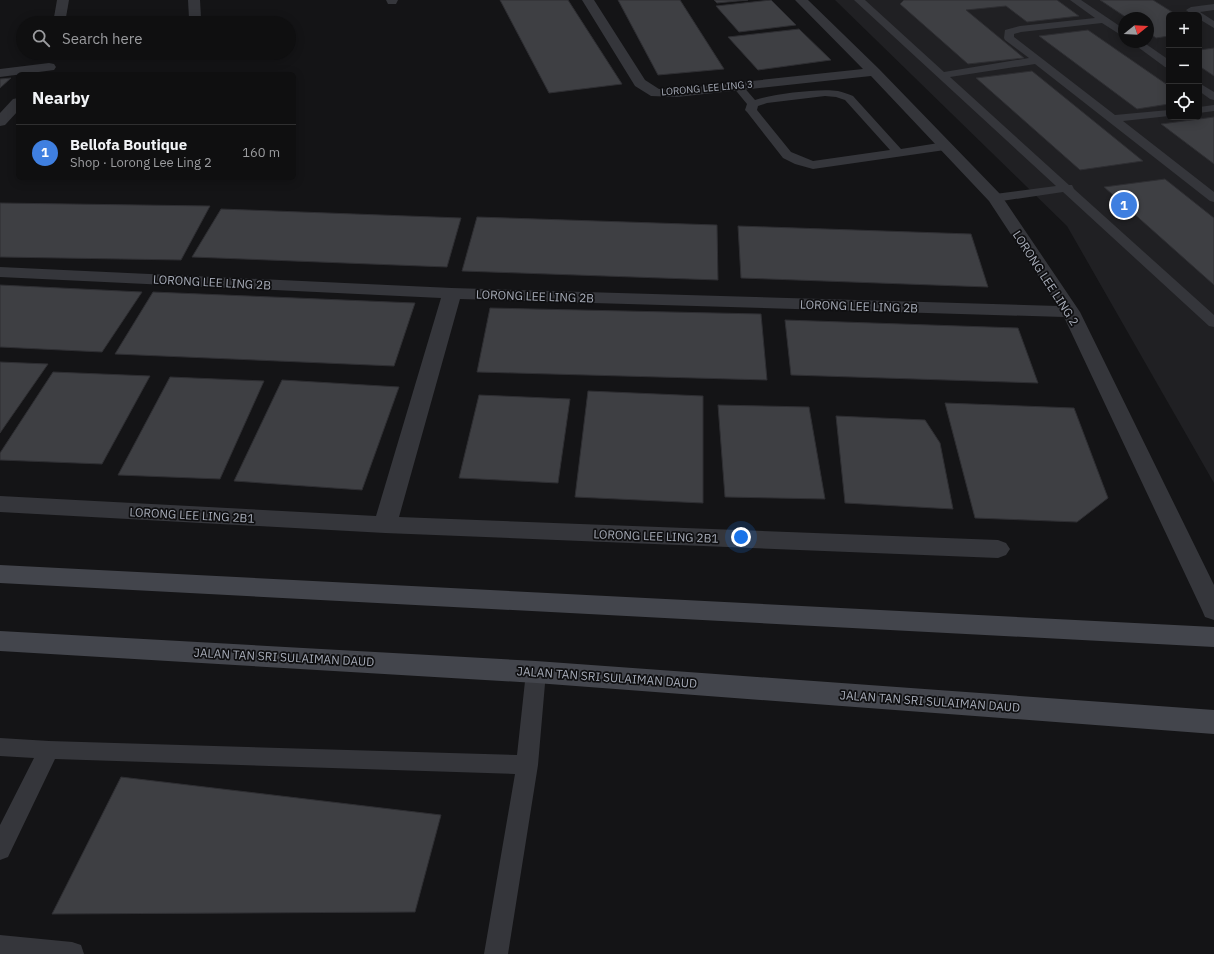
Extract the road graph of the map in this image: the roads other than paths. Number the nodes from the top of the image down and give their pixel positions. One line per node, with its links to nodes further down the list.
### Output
1 (63, 0): 9 (street)
2 (194, 0): 10 (street)
3 (588, 0): 23 (street, LORONG LEE LING 3)
4 (801, 0): 20 (street, LORONG LEE LING 2)
5 (859, 0): 22 (lane)
6 (1075, 0): 12 (lane)
7 (1214, 7): 8 (lane)
8 (1194, 12)
9 (60, 16)
10 (194, 16)
11 (1202, 17): 13 (lane)
12 (1104, 20): 14 (lane); 17 (lane)
13 (1214, 25)
14 (1118, 30)
15 (1145, 48): 18 (lane)
16 (50, 60): 19 (street)
17 (1038, 60): 22 (lane); 31 (lane)
18 (1166, 63)
19 (46, 70): 21 (street)
20 (874, 72): 23 (street, LORONG LEE LING 3); 33 (street, LORONG LEE LING 2)
21 (0, 73)
22 (942, 75): 35 (lane)
23 (738, 87): 27 (lane)
24 (1202, 88): 25 (lane)
25 (1214, 97)
26 (16, 104): 32 (street)
27 (753, 104): 34 (lane); 34 (lane)
28 (1214, 108): 29 (lane)
29 (1202, 110)
30 (1166, 113): 31 (lane)
31 (1114, 119): 37 (lane)
32 (0, 122)
33 (945, 146): 34 (lane); 36 (street, LORONG LEE LING 2)
34 (898, 152)
35 (1068, 188): 36 (lane); 41 (lane)
36 (995, 198): 40 (street, LORONG LEE LING 2)
37 (1214, 198)
38 (0, 272): 39 (street, LORONG LEE LING 2B)
39 (452, 293): 40 (street, LORONG LEE LING 2B); 43 (street)
40 (1071, 312): 46 (street, LORONG LEE LING 2)
41 (1214, 323)
42 (0, 504): 43 (street, LORONG LEE LING 2B1)
43 (385, 525): 44 (street, LORONG LEE LING 2B1)
44 (998, 549)
45 (0, 574): 47 (main road)
46 (1214, 610)
47 (1214, 637)
48 (0, 641): 49 (main road, JALAN TAN SRI SULAIMAN DAUD)
49 (536, 672): 50 (main road, JALAN TAN SRI SULAIMAN DAUD); 53 (lane)
50 (1214, 722)
51 (0, 747): 52 (lane)
52 (49, 750): 53 (lane); 54 (lane)
53 (527, 765): 57 (lane)
54 (0, 849)
55 (0, 947): 56 (lane)
56 (72, 954)
57 (496, 954)

